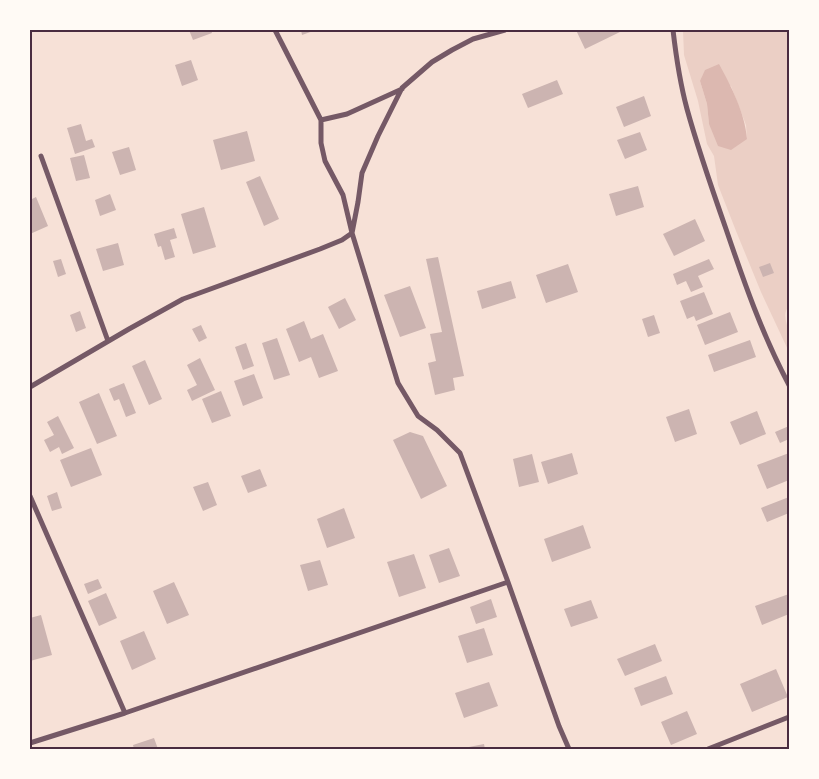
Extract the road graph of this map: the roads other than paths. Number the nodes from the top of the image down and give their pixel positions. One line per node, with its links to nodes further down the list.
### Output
1 (275, 30): 5 (street)
2 (505, 30): 4 (street)
3 (673, 30): 9 (street)
4 (402, 88): 5 (street); 7 (street)
5 (321, 120): 7 (street)
6 (41, 156): 8 (street)
7 (352, 233): 8 (street); 12 (street)
8 (108, 341): 10 (street)
9 (789, 385)
10 (30, 387)
11 (30, 496): 13 (street)
12 (508, 582): 13 (street); 16 (street)
13 (125, 713): 15 (street)
14 (789, 717): 17 (street)
15 (30, 744)
16 (569, 749)
17 (708, 749)

